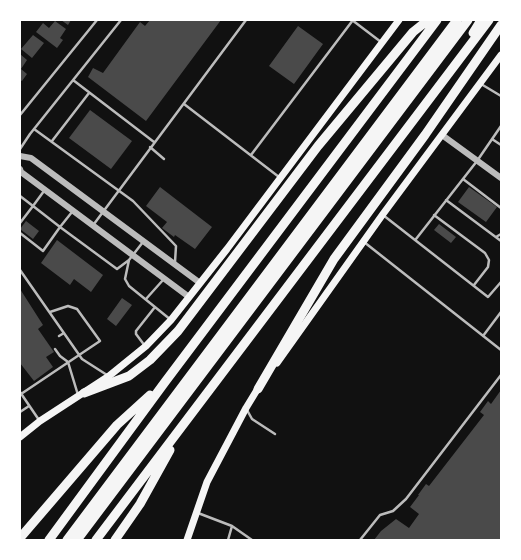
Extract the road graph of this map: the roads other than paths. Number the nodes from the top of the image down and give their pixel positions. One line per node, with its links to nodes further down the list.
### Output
1 (97, 20): 21 (lane)
2 (121, 20): 16 (lane)
3 (246, 20): 20 (lane)
4 (352, 20): 13 (lane); 31 (lane)
5 (399, 20): 13 (main road)
6 (428, 20): 85 (highway)
7 (436, 20): 82 (highway)
8 (457, 20): 97 (highway)
9 (468, 20): 98 (highway)
10 (481, 20): 15 (highway)
11 (490, 20): 15 (highway)
12 (501, 25): 83 (highway)
13 (382, 42): 36 (main road)
14 (501, 57): 17 (main road)
15 (451, 69): 89 (highway)
16 (73, 80): 18 (lane); 23 (lane)
17 (480, 84): 19 (lane); 24 (main road)
18 (90, 93): 26 (lane); 27 (lane)
19 (501, 96)
20 (184, 104): 27 (lane); 31 (lane)
21 (20, 116)
22 (501, 126): 25 (lane)
23 (34, 129): 26 (lane); 30 (lane)
24 (442, 135): 34 (street); 47 (main road)
25 (492, 139): 28 (lane); 34 (lane)
26 (52, 142): 40 (lane)
27 (154, 142): 29 (lane)
28 (501, 145)
29 (150, 147): 33 (lane); 40 (lane)
30 (20, 149)
31 (251, 154): 36 (lane)
32 (20, 156): 46 (street)
33 (164, 159)
34 (477, 161): 37 (street); 38 (lane)
35 (20, 169): 39 (street)
36 (280, 178): 64 (main road)
37 (501, 178)
38 (463, 179): 42 (lane); 44 (lane)
39 (45, 189): 43 (lane); 45 (street)
40 (118, 190): 46 (lane); 60 (lane)
41 (20, 196): 43 (lane)
42 (446, 200): 48 (lane); 54 (lane)
43 (33, 206): 49 (lane); 51 (lane)
44 (501, 208)
45 (73, 210): 50 (street); 51 (lane)
46 (102, 212): 50 (lane); 56 (street)
47 (383, 214): 55 (lane); 58 (main road)
48 (434, 215): 55 (lane); 65 (lane)
49 (20, 223)
50 (93, 226): 59 (street)
51 (60, 227): 52 (lane); 59 (lane)
52 (20, 233)
53 (501, 234): 54 (lane)
54 (496, 237): 57 (lane)
55 (416, 239): 65 (lane)
56 (144, 240): 59 (lane); 60 (street)
57 (501, 241)
58 (363, 242): 74 (lane); 83 (main road)
59 (131, 257): 62 (street); 67 (lane)
60 (175, 264): 64 (street)
61 (20, 270): 69 (lane)
62 (164, 278): 66 (street); 67 (lane)
63 (501, 282): 65 (lane)
64 (200, 283): 66 (main road)
65 (474, 285)
66 (189, 297): 71 (main road)
67 (146, 300): 68 (lane)
68 (155, 307): 71 (lane); 75 (lane)
69 (50, 312): 72 (lane); 78 (lane)
70 (501, 312): 74 (lane)
71 (171, 320): 75 (main road)
72 (64, 333): 73 (lane); 78 (lane)
73 (59, 336)
74 (483, 336): 77 (lane)
75 (146, 346): 81 (main road)
76 (55, 349): 79 (lane)
77 (501, 350)
78 (79, 355): 79 (lane); 81 (lane)
79 (68, 362): 84 (lane); 85 (lane)
80 (501, 375): 104 (lane)
81 (109, 376): 85 (main road)
82 (165, 382): 95 (highway); 96 (highway)
83 (258, 389): 87 (main road)
84 (21, 393): 86 (lane)
85 (81, 395): 90 (main road)
86 (29, 406): 88 (lane); 90 (lane)
87 (246, 408): 91 (lane); 93 (main road)
88 (20, 412)
89 (188, 420): 99 (highway); 100 (highway)
90 (40, 421): 92 (main road)
91 (275, 434)
92 (20, 438)
93 (196, 513): 94 (lane); 101 (main road)
94 (232, 526): 102 (lane); 103 (lane)
95 (20, 538)
96 (49, 540)
97 (67, 540)
98 (77, 540)
99 (96, 540)
100 (115, 540)
101 (187, 540)
102 (228, 540)
103 (252, 540)
104 (360, 540)

